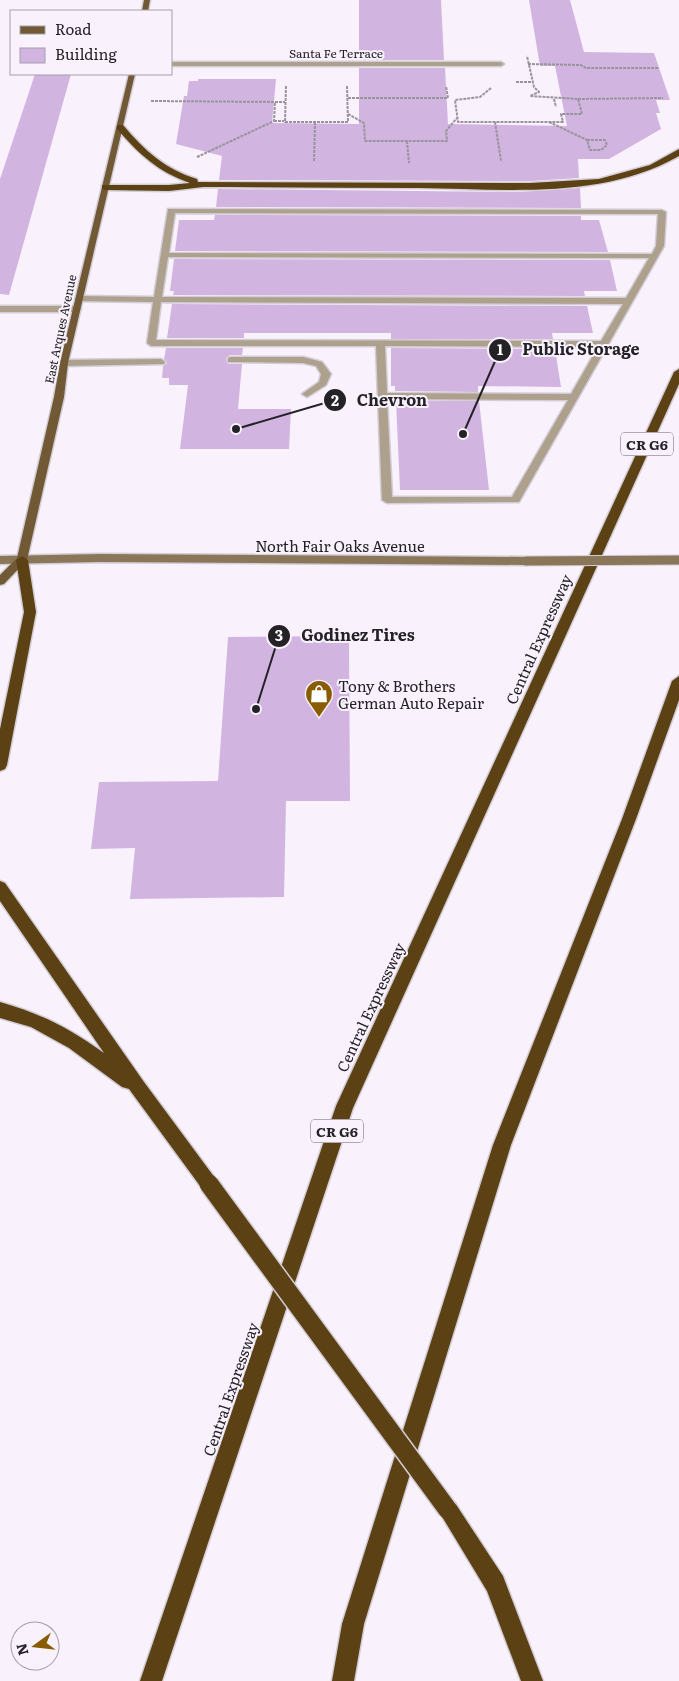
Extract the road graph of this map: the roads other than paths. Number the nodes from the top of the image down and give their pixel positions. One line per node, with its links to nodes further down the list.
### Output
1 (172, 64): 2 (street, Santa Fe Terrace)
2 (501, 64)
3 (132, 75): 4 (main road, East Arques Avenue)
4 (120, 127): 6 (highway); 7 (main road, East Arques Avenue)
5 (679, 152): 6 (highway)
6 (203, 184): 7 (highway)
7 (105, 187): 10 (main road, East Arques Avenue)
8 (164, 255): 9 (street); 9 (street); 11 (street)
9 (654, 256): 12 (street)
10 (79, 299): 11 (street); 14 (main road, East Arques Avenue)
11 (158, 299): 12 (street); 15 (street)
12 (629, 301): 16 (street)
13 (0, 309): 14 (street)
14 (77, 309): 19 (main road, East Arques Avenue)
15 (380, 343): 16 (street); 22 (street)
16 (604, 344): 23 (street)
17 (231, 360): 21 (street)
18 (161, 362): 19 (street)
19 (64, 363): 25 (main road, East Arques Avenue)
20 (679, 372): 33 (highway, Central Expressway / CR G6)
21 (307, 394)
22 (382, 396): 23 (street); 23 (street)
23 (574, 397)
24 (0, 560): 25 (main road, North Fair Oaks Avenue)
25 (22, 560): 26 (main road, North Fair Oaks Avenue, bridge); 27 (main road); 29 (highway)
26 (679, 560)
27 (0, 582)
28 (679, 681): 34 (highway)
29 (0, 765)
30 (0, 888): 32 (highway)
31 (0, 1010): 32 (highway)
32 (138, 1088): 35 (highway, bridge)
33 (151, 1681)
34 (343, 1681)
35 (532, 1681)

